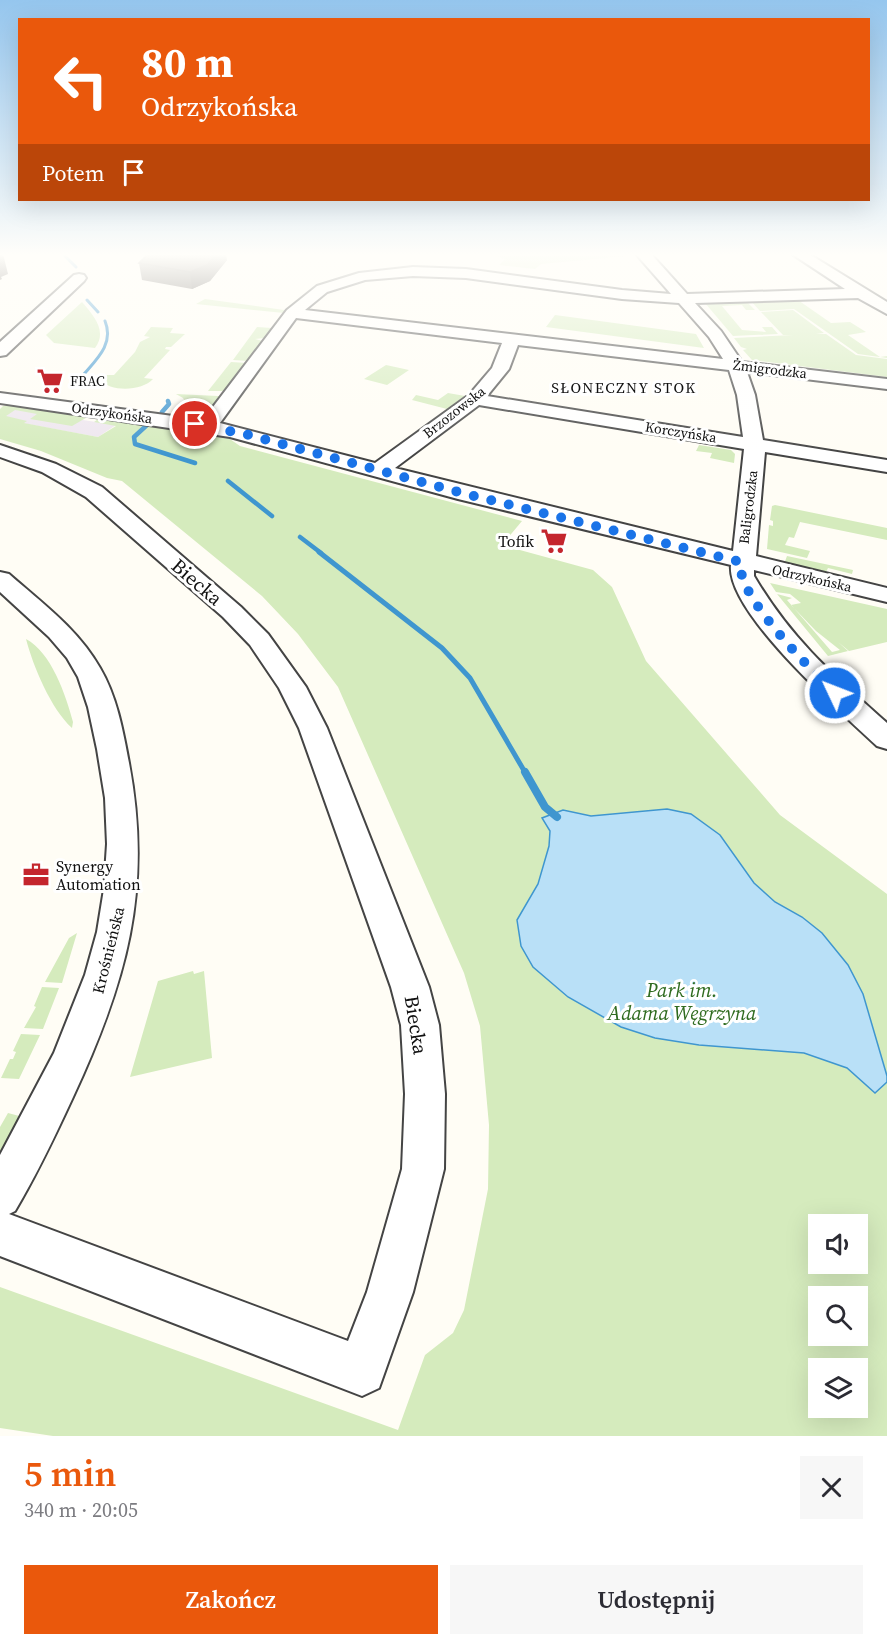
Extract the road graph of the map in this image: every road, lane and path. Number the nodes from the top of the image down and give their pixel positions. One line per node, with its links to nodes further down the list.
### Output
1 (32, 321): 6 (street)
2 (286, 321): 11 (street)
3 (353, 321): 5 (street, Żmigrodzka)
4 (704, 321): 7 (street, Baligrodzka)
5 (512, 339): 7 (street, Żmigrodzka); 10 (street, Brzozowska)
6 (0, 351)
7 (735, 364): 8 (street, Żmigrodzka); 12 (street, Baligrodzka)
8 (887, 384)
9 (1, 398): 11 (street, Odrzykońska)
10 (475, 399): 12 (street, Korczyńska); 15 (street, Brzozowska)
11 (208, 427): 15 (street, Odrzykońska)
12 (754, 444): 14 (street, Korczyńska); 16 (street, Baligrodzka)
13 (0, 452): 21 (street, Biecka)
14 (887, 466)
15 (378, 471): 16 (street, Odrzykońska)
16 (741, 562): 18 (street, Odrzykońska); 19 (street, Baligrodzka)
17 (0, 579): 20 (street, Krośnieńska)
18 (887, 595)
19 (887, 739)
20 (0, 1197)
21 (0, 1233)

